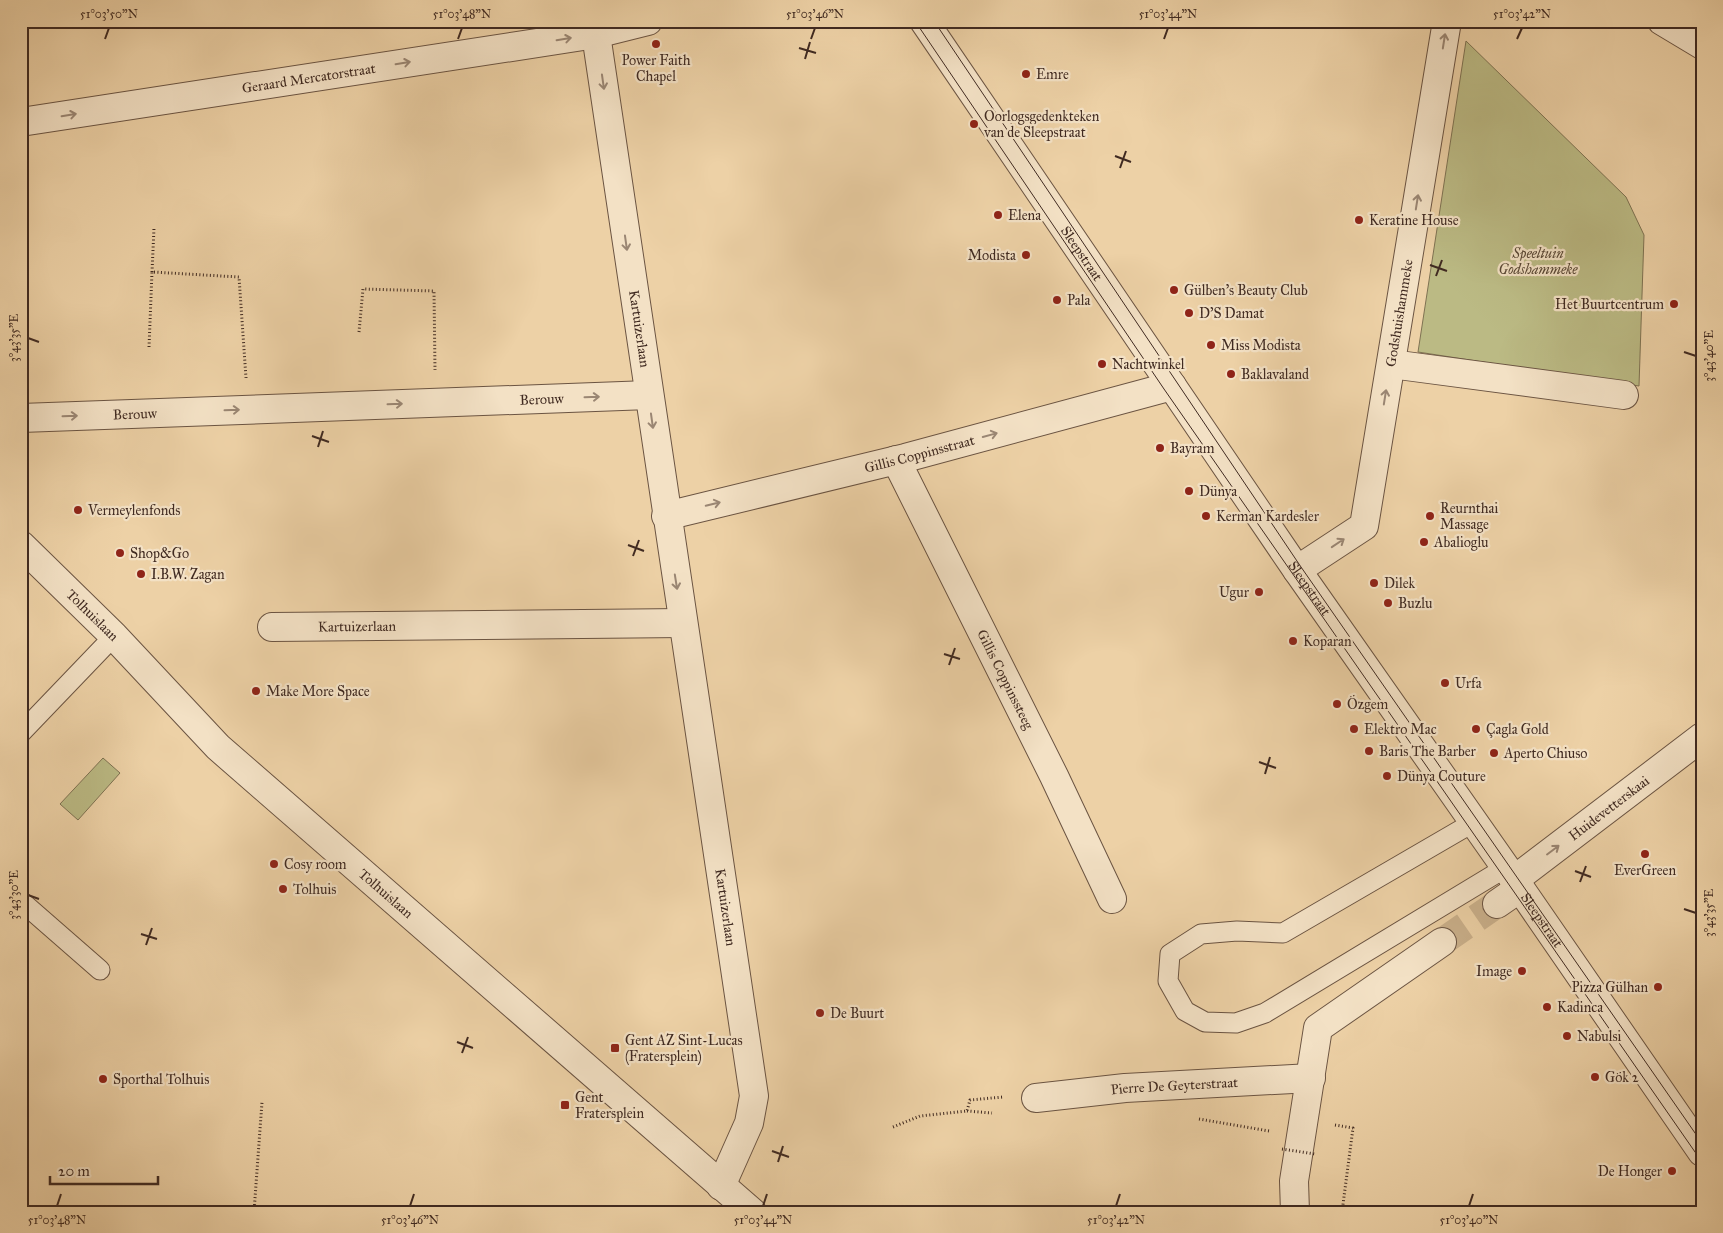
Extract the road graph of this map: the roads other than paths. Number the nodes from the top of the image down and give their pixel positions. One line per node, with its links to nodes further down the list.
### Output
1 (648, 21): 5 (street, Geraard Mercatorstraat)
2 (924, 21): 9 (street, Sleepstraat)
3 (1447, 21): 8 (street, Godshuishammeke, one-way to 3)
4 (1662, 21): 6 (street)
5 (595, 27): 7 (street, Geraard Mercatorstraat, one-way to 5); 10 (street, Kartuizerlaan, one-way to 10)
6 (1702, 45)
7 (21, 122)
8 (1391, 364): 11 (street); 16 (street, Godshuishammeke, one-way to 8)
9 (1172, 386): 13 (street, Gillis Coppinsstraat, one-way to 9); 16 (street, Sleepstraat)
10 (649, 395): 12 (street, Berouw, one-way to 10); 14 (street, Kartuizerlaan, one-way to 14)
11 (1624, 395)
12 (21, 418)
13 (896, 460): 14 (street, Gillis Coppinsstraat, one-way to 13); 24 (street, Gillis Coppinssteeg)
14 (666, 516): 17 (street, Kartuizerlaan, one-way to 17)
15 (21, 544): 19 (street, Tolhuislaan)
16 (1297, 570): 22 (street, Sleepstraat)
17 (682, 623): 18 (street, Kartuizerlaan); 32 (street, Kartuizerlaan)
18 (272, 627)
19 (114, 636): 20 (lane); 32 (street, Tolhuislaan)
20 (21, 733)
21 (1702, 737): 23 (street, Huidevetterskaai, one-way to 21)
22 (1474, 822): 23 (street, Sleepstraat); 23 (lane)
23 (1513, 879): 26 (street); 31 (street, Sleepstraat)
24 (1112, 899)
25 (21, 901): 28 (lane)
26 (1497, 904)
27 (1442, 942): 29 (street)
28 (100, 970)
29 (1311, 1078): 30 (street, Pierre De Geyterstraat); 34 (street)
30 (1036, 1098)
31 (1702, 1152)
32 (721, 1186): 33 (street, Tolhuislaan)
33 (752, 1212)
34 (1295, 1212)

